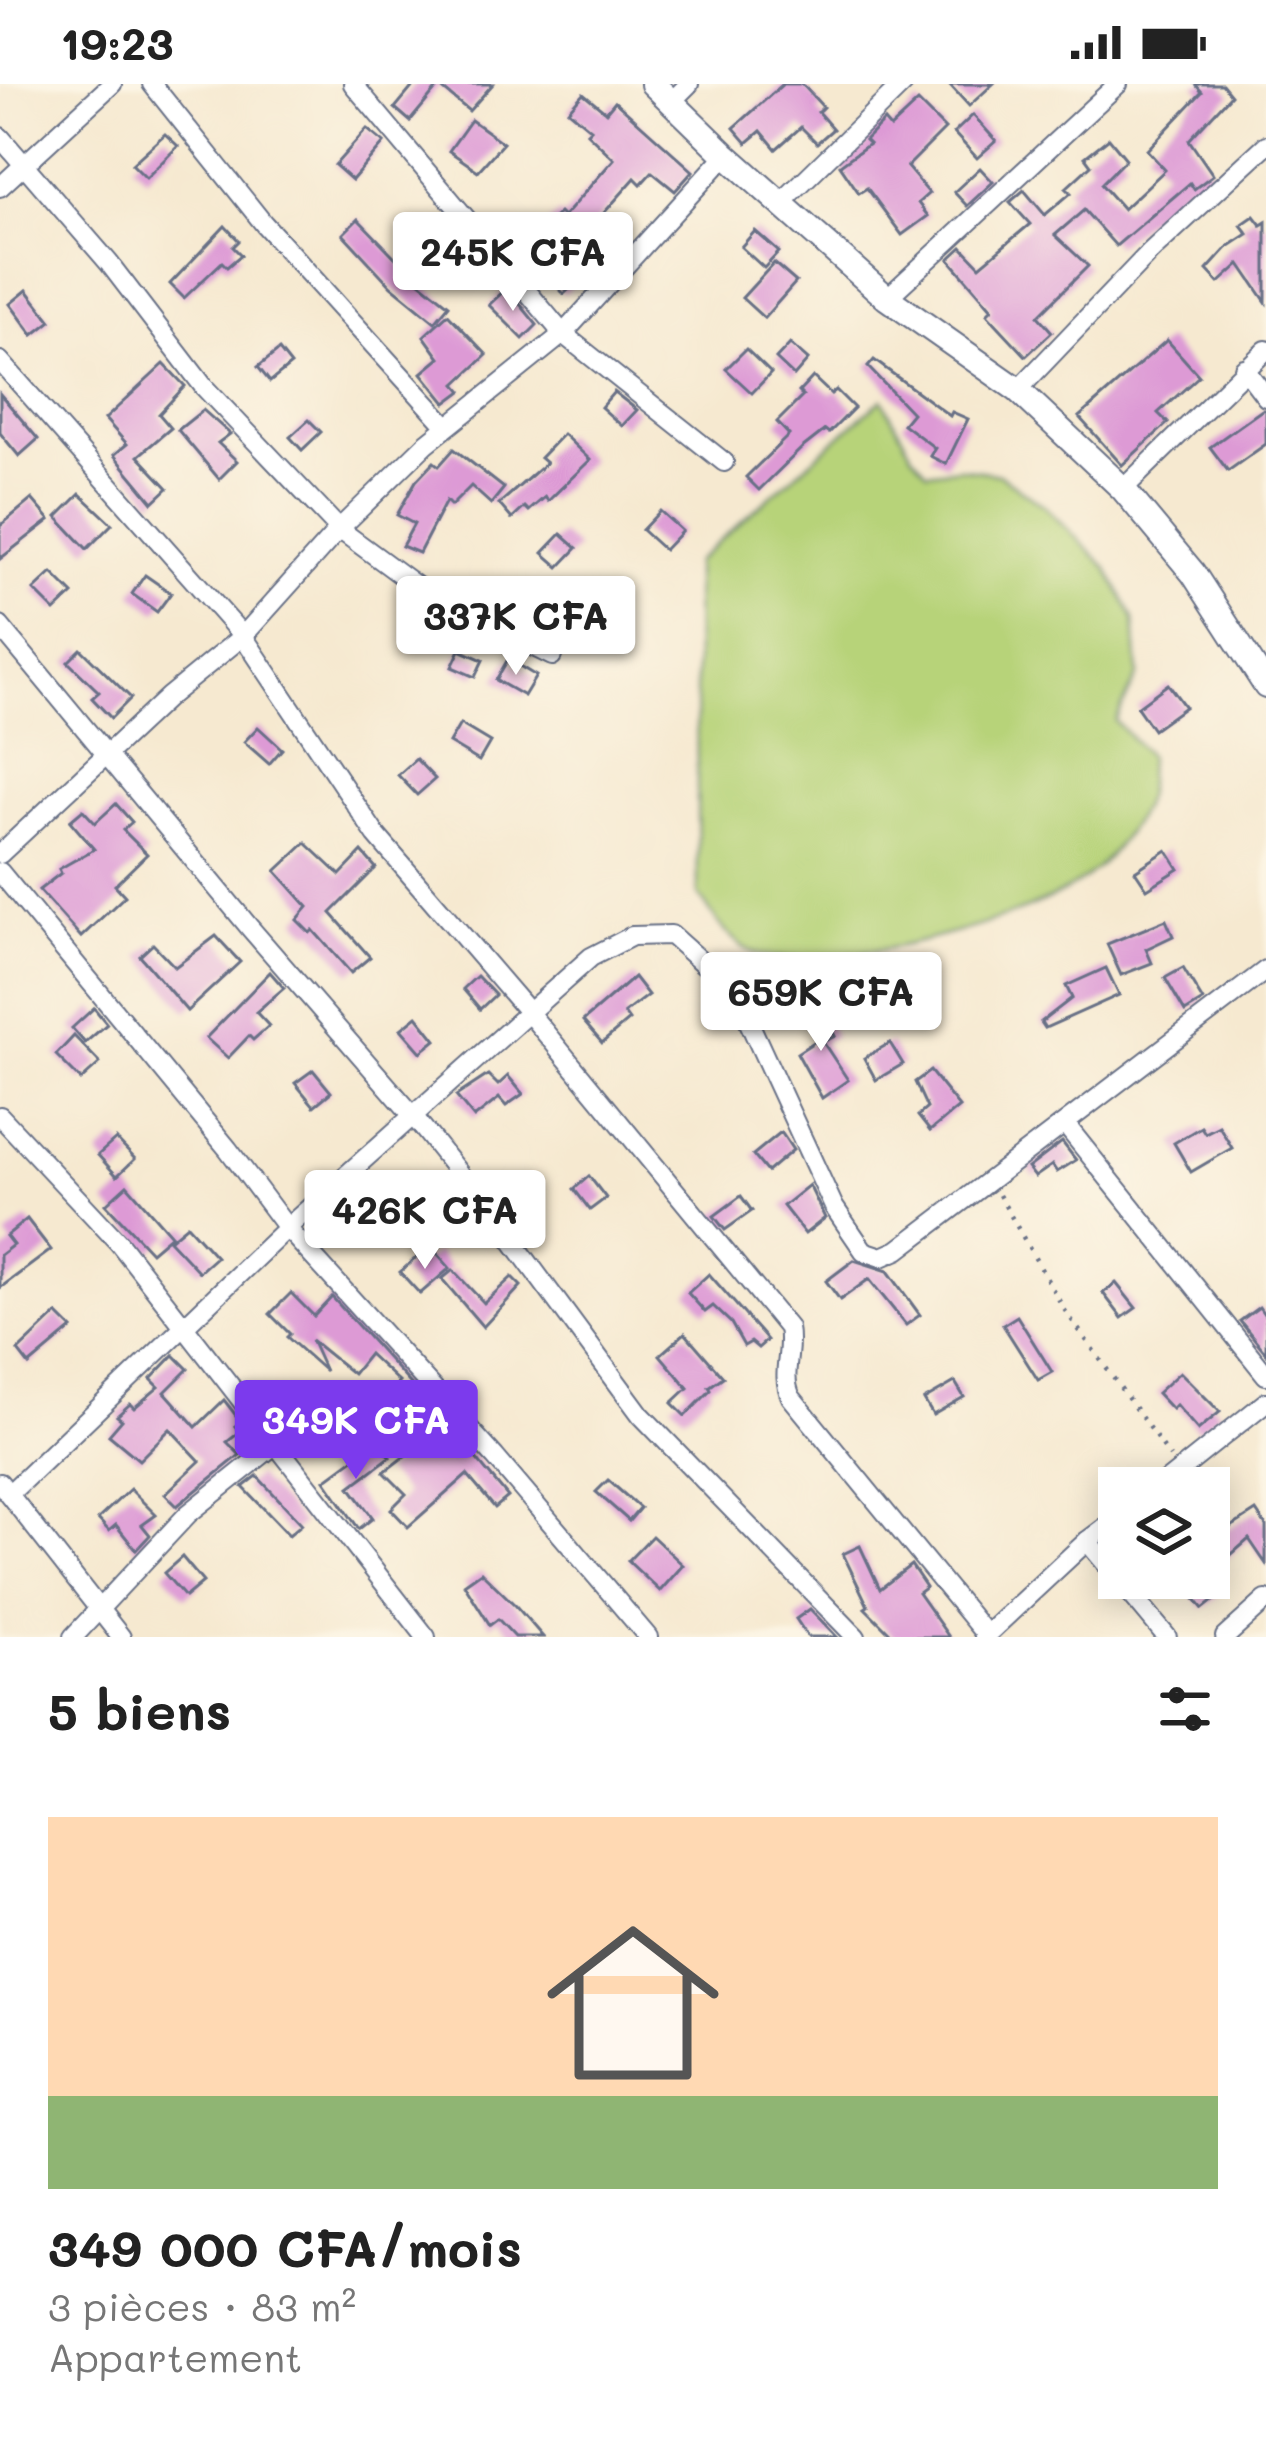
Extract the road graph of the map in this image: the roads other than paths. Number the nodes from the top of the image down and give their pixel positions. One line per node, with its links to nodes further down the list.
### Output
1 (112, 84): 10 (street)
2 (152, 84): 20 (street)
3 (353, 84): 14 (street)
4 (903, 84): 12 (street)
5 (1118, 84): 13 (street)
6 (671, 90): 9 (street)
7 (0, 137): 10 (street)
8 (1266, 146): 18 (street)
9 (727, 155): 12 (street); 14 (street)
10 (24, 166): 11 (street); 23 (street)
11 (0, 187)
12 (781, 203): 13 (street)
13 (887, 298): 18 (street)
14 (563, 334): 20 (street); 21 (street)
15 (1266, 350): 17 (street)
16 (0, 361): 25 (street)
17 (1244, 368): 19 (street); 22 (street)
18 (1018, 389): 22 (street)
19 (1266, 397)
20 (446, 425): 23 (street)
21 (724, 462)
22 (1123, 489): 27 (street)
23 (339, 529): 25 (street); 26 (street)
24 (0, 626): 28 (street)
25 (243, 636): 28 (street); 32 (street)
26 (552, 656)
27 (1266, 686)
28 (106, 753): 29 (street); 34 (street)
29 (0, 854)
30 (0, 872): 36 (street)
31 (1266, 970): 35 (street)
32 (530, 1014): 34 (street); 35 (street); 47 (street)
33 (0, 1116): 37 (street)
34 (415, 1118): 36 (street); 52 (street)
35 (1065, 1124): 38 (street)
36 (287, 1228): 37 (street); 51 (street)
37 (185, 1329): 40 (street); 42 (street)
38 (1266, 1375)
39 (1266, 1402): 41 (street)
40 (277, 1443): 46 (street); 50 (street)
41 (1185, 1467)
42 (4, 1489): 46 (street)
43 (1098, 1533): 44 (street)
44 (1087, 1541): 47 (street); 53 (street)
45 (1266, 1600): 54 (street)
46 (98, 1609): 48 (street); 49 (street)
47 (985, 1636)
48 (73, 1637)
49 (121, 1637)
50 (426, 1637)
51 (648, 1637)
52 (856, 1637)
53 (1167, 1637)
54 (1225, 1637)

